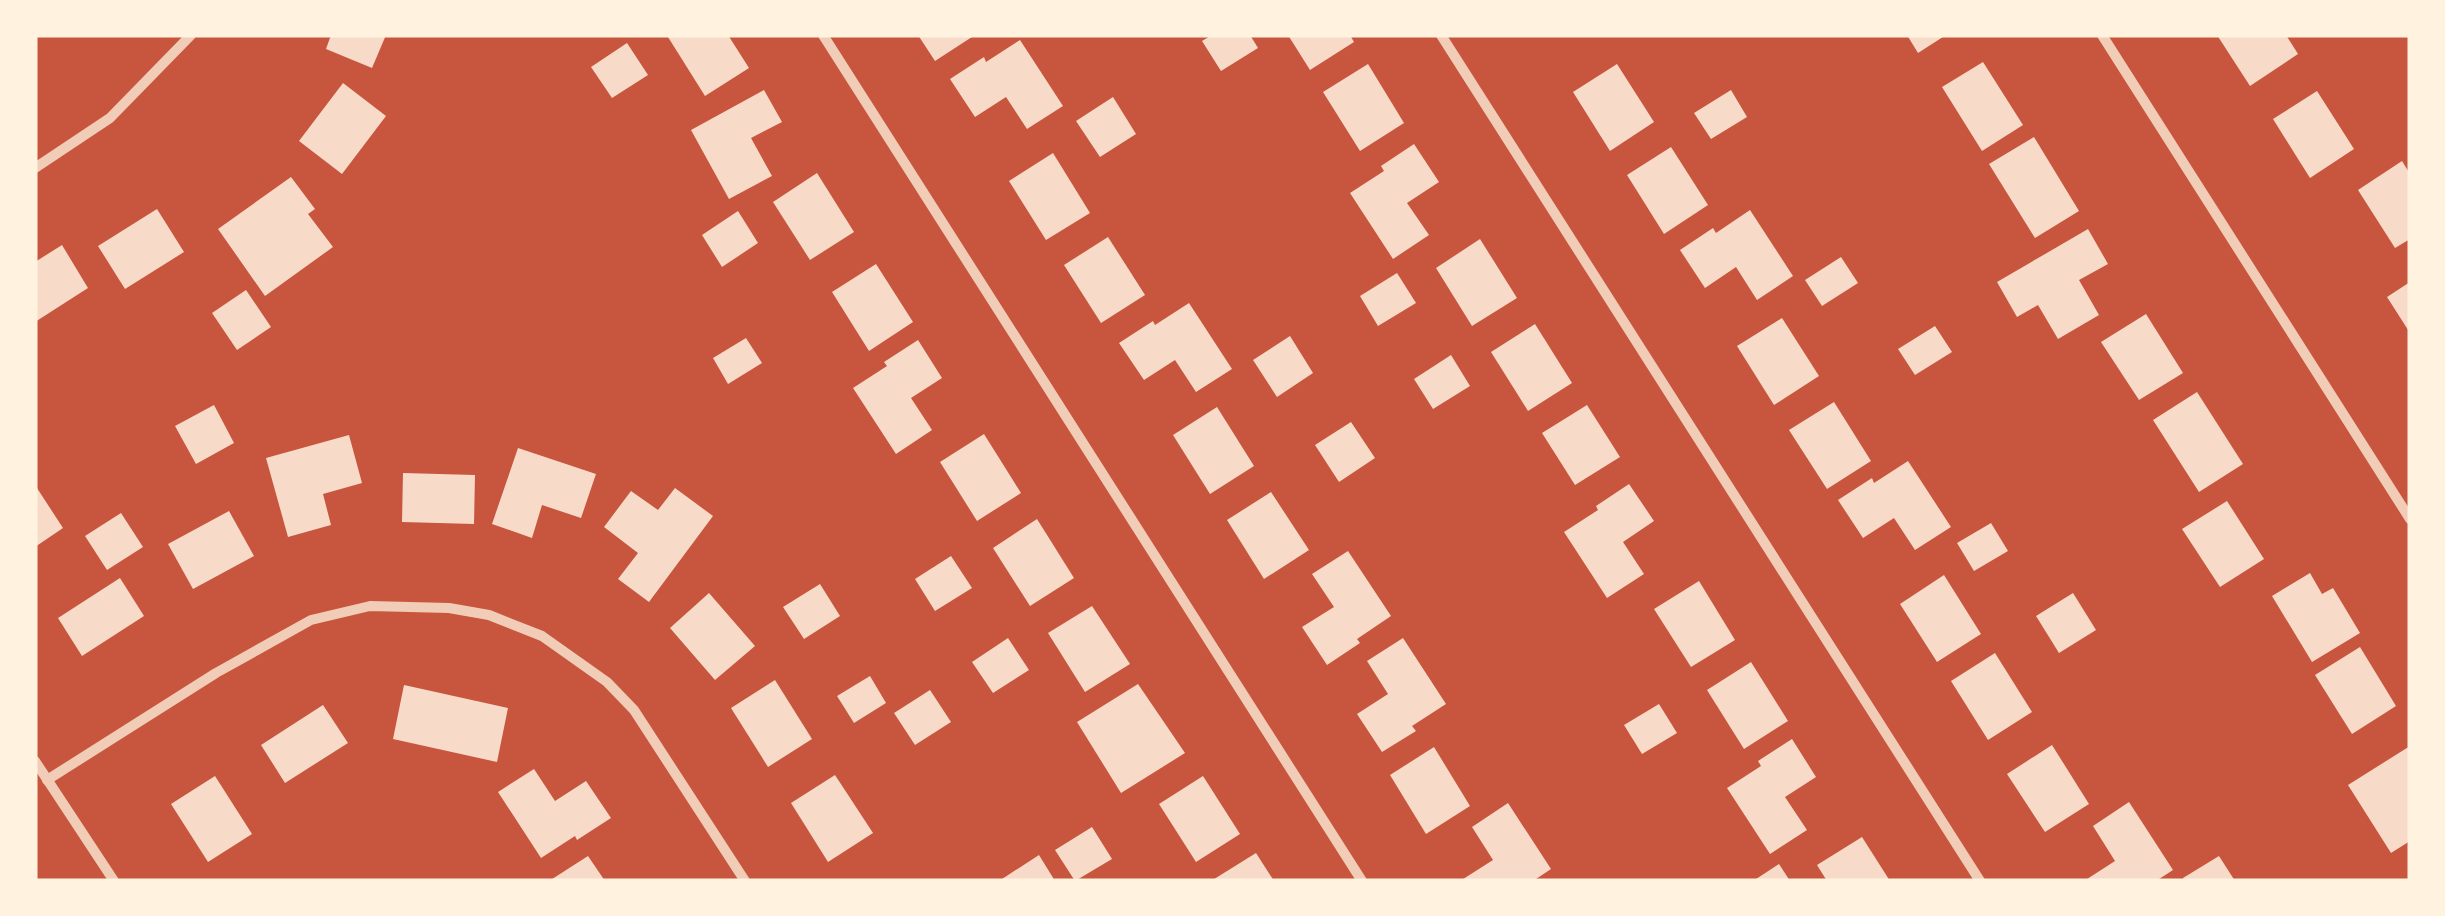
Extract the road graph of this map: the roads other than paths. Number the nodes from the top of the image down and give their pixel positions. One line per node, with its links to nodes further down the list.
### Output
1 (191, 35): 5 (street)
2 (823, 35): 11 (street)
3 (1441, 35): 12 (street)
4 (2102, 35): 6 (street)
5 (35, 168)
6 (2410, 519)
7 (35, 760): 8 (street)
8 (47, 780): 9 (street); 10 (street)
9 (114, 881)
10 (745, 881)
11 (1362, 881)
12 (1980, 881)

